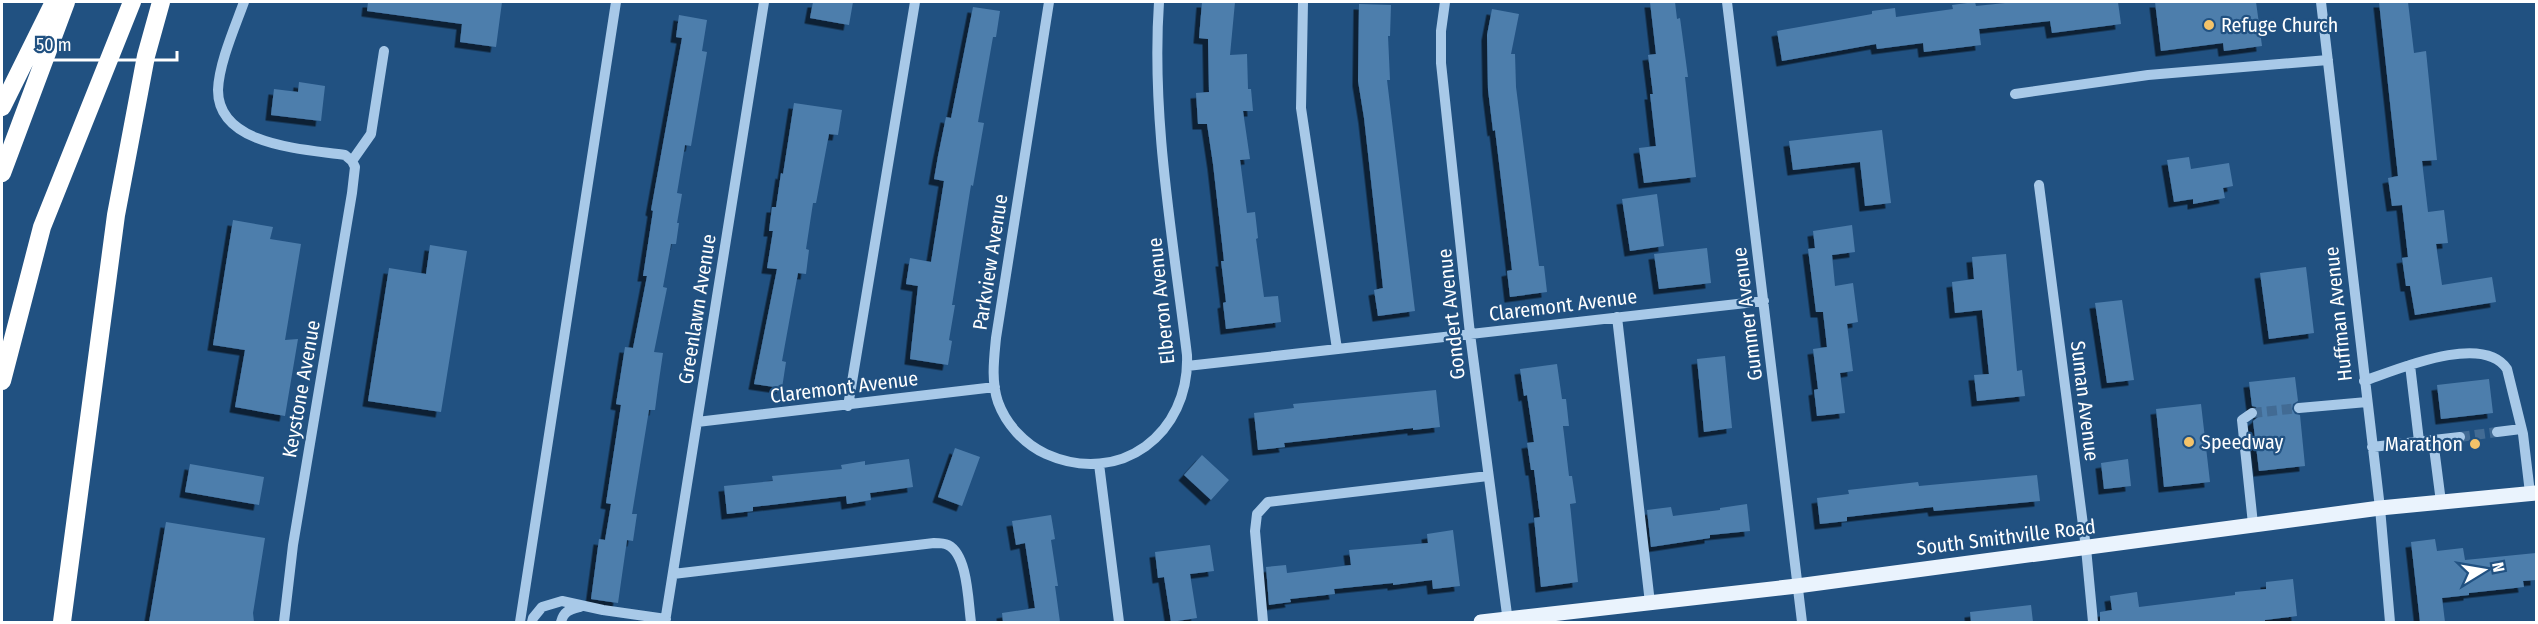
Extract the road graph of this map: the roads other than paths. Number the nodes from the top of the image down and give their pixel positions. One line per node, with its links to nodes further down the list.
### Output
1 (54, 2): 18 (highway)
2 (66, 2): 20 (highway)
3 (132, 2): 28 (highway)
4 (161, 2): 56 (highway)
5 (244, 2): 19 (street)
6 (616, 2): 58 (street)
7 (764, 2): 35 (street, Greenlawn Avenue)
8 (915, 2): 32 (street)
9 (1049, 2): 30 (street, Parkview Avenue)
10 (1159, 2): 27 (street, Elberon Avenue)
11 (1303, 2): 25 (street)
12 (1445, 2): 24 (street, Gondert Avenue)
13 (1727, 2): 22 (street, Gummer Avenue)
14 (2321, 2): 16 (street, Huffman Avenue)
15 (384, 51): 19 (street)
16 (2328, 60): 17 (street); 29 (street, Huffman Avenue)
17 (2015, 94)
18 (2, 106)
19 (352, 161): 57 (street, Keystone Avenue)
20 (2, 173)
21 (2039, 185): 48 (street, Suman Avenue)
22 (1764, 301): 23 (street, Claremont Avenue); 50 (street, Gummer Avenue)
23 (1617, 317): 24 (street, Claremont Avenue); 51 (street)
24 (1470, 334): 25 (street, Claremont Avenue); 43 (street, Gondert Avenue)
25 (1336, 349): 27 (street, Claremont Avenue)
26 (2410, 365): 29 (street); 36 (street); 40 (street)
27 (1187, 366): 42 (street, Elberon Avenue)
28 (2, 381)
29 (2364, 381): 31 (street, Huffman Avenue)
30 (994, 387): 32 (street, Claremont Avenue); 42 (street, Parkview Avenue)
31 (2367, 402): 33 (street); 41 (street, Huffman Avenue)
32 (848, 406): 35 (street, Claremont Avenue)
33 (2299, 408)
34 (2253, 413): 47 (street)
35 (697, 422): 49 (street, Greenlawn Avenue)
36 (2522, 429): 37 (street); 44 (street)
37 (2497, 432)
38 (2460, 437): 39 (street)
39 (2433, 440): 40 (street); 45 (street)
40 (2419, 441): 41 (street)
41 (2372, 447): 46 (street, Huffman Avenue)
42 (1099, 464): 63 (street)
43 (1488, 476): 55 (street, Gondert Avenue); 64 (street)
44 (2533, 493): 45 (main road, South Smithville Road)
45 (2441, 502): 46 (main road, South Smithville Road)
46 (2380, 508): 47 (main road, South Smithville Road); 68 (street, Huffman Avenue)
47 (2253, 524): 48 (main road, South Smithville Road)
48 (2086, 548): 50 (main road, South Smithville Road); 67 (street, Suman Avenue)
49 (673, 574): 54 (street, Greenlawn Avenue); 62 (street)
50 (1797, 586): 51 (main road, South Smithville Road); 66 (street, Gummer Avenue)
51 (1650, 603): 55 (main road, South Smithville Road)
52 (583, 606): 53 (street); 59 (street); 60 (street)
53 (603, 610): 54 (street); 61 (street)
54 (666, 621)
55 (1508, 621): 65 (main road, South Smithville Road)
56 (62, 622)
57 (284, 622)
58 (520, 622)
59 (532, 622)
60 (561, 622)
61 (603, 622)
62 (971, 622)
63 (1119, 622)
64 (1263, 622)
65 (1481, 622)
66 (1802, 622)
67 (2093, 622)
68 (2390, 622)

